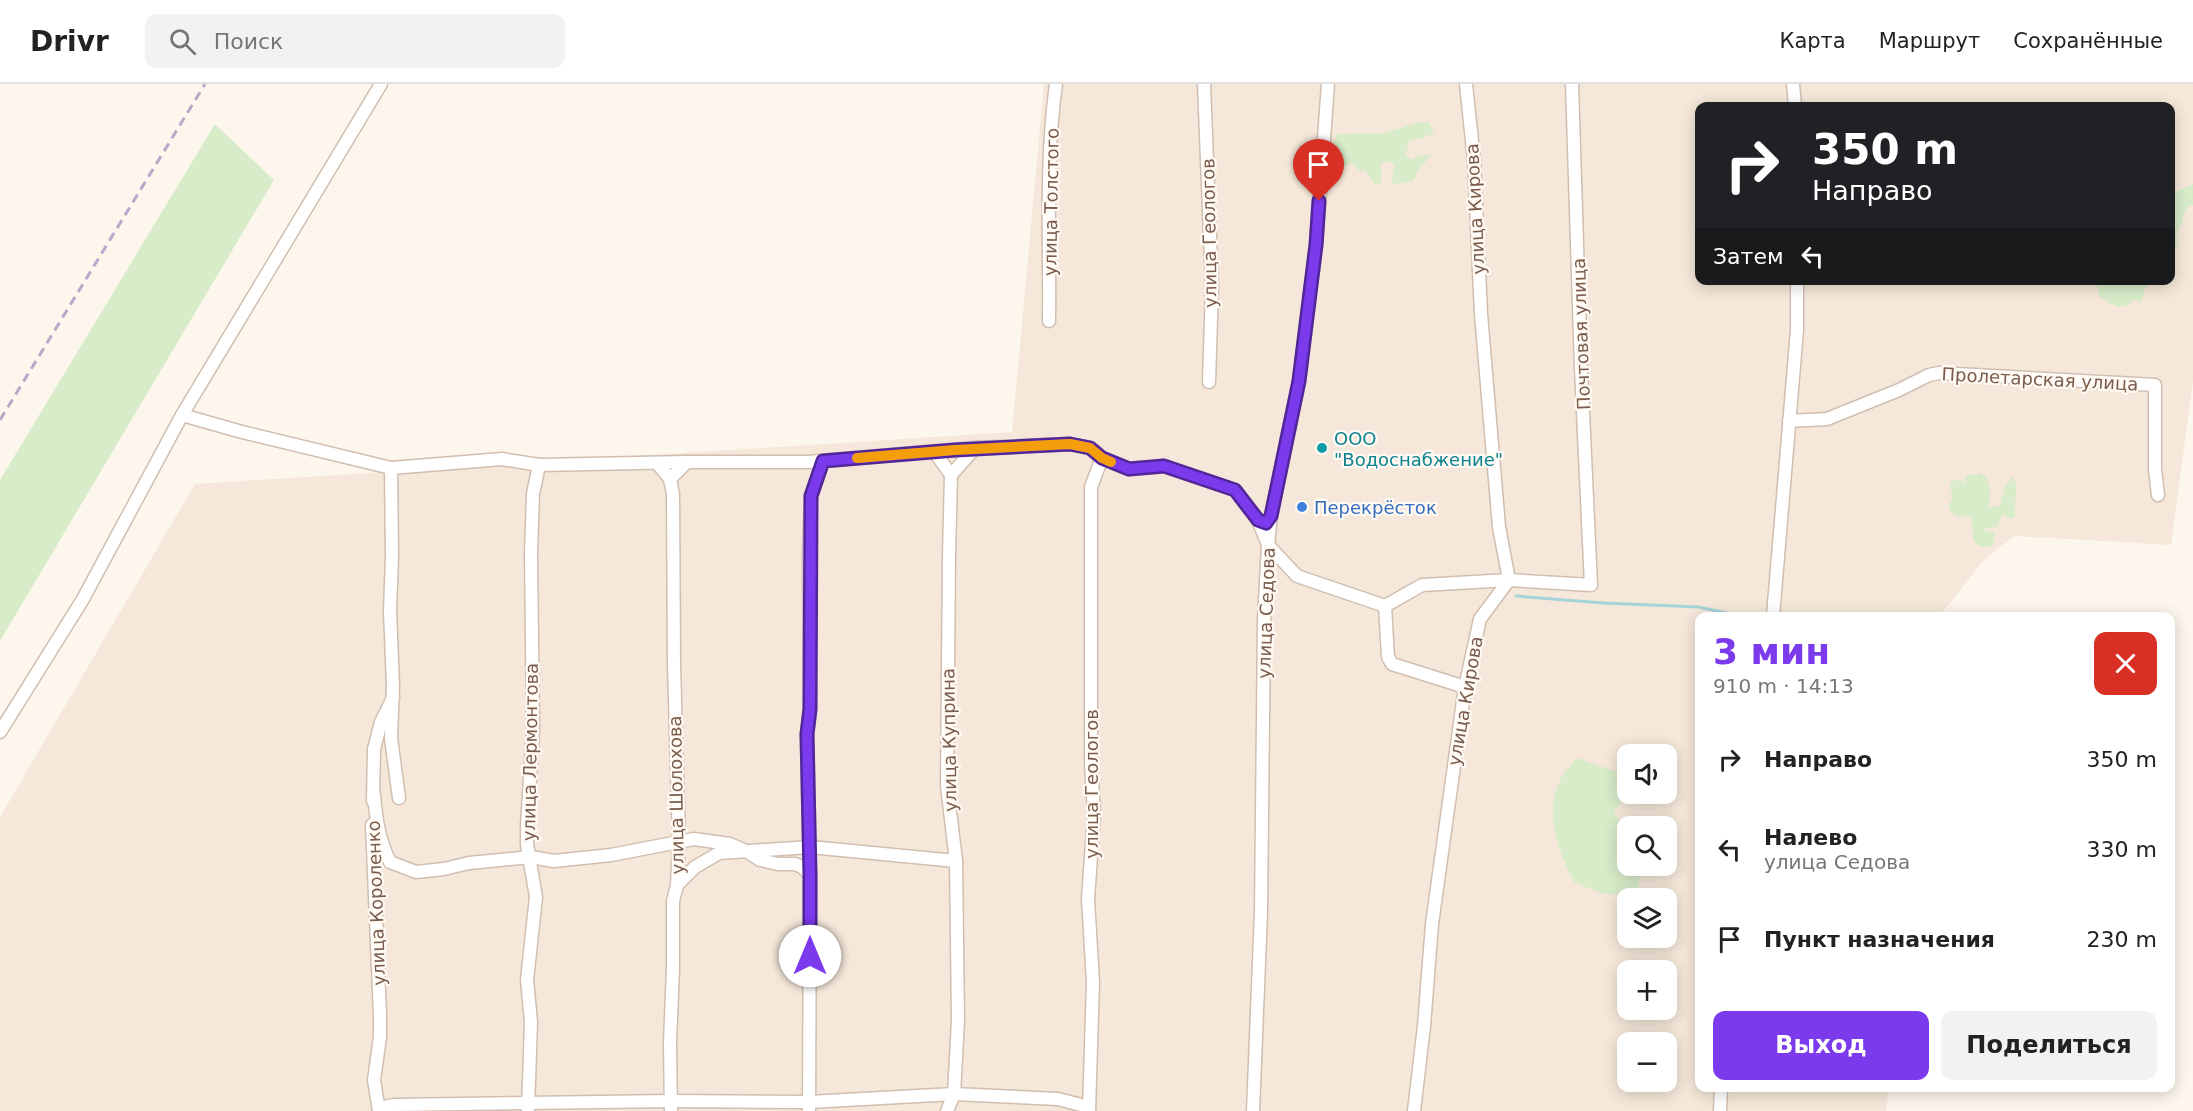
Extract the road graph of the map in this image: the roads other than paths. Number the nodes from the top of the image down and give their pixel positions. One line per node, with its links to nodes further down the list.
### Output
1 (381, 84): 12 (street)
2 (1056, 84): 10 (street, улица Толстого)
3 (1204, 84): 11 (street, улица Геологов)
4 (1328, 84): 25 (street, улица Седова)
5 (1466, 84): 28 (street, улица Кирова)
6 (1572, 84): 28 (street, Почтовая улица)
7 (1793, 84): 8 (street)
8 (1795, 102)
9 (1797, 285): 13 (street)
10 (1049, 321)
11 (1209, 382)
12 (182, 415): 21 (street); 33 (street)
13 (1790, 421): 24 (street, Пролетарская улица); 30 (street)
14 (975, 448): 15 (street); 16 (street); 22 (street)
15 (934, 451): 17 (street); 22 (street)
16 (1102, 458): 26 (street); 48 (street, улица Геологов)
17 (823, 461): 18 (street); 37 (street)
18 (687, 462): 19 (street); 23 (street)
19 (657, 464): 20 (street); 23 (street)
20 (539, 465): 21 (street); 39 (street, улица Лермонтова)
21 (391, 468): 32 (street, улица Короленко)
22 (951, 475): 40 (street, улица Куприна)
23 (670, 479): 36 (street, улица Шолохова)
24 (2158, 495)
25 (1271, 516): 26 (street); 27 (street, улица Седова)
26 (1258, 520): 27 (street)
27 (1268, 545): 29 (street); 51 (street, улица Седова)
28 (1509, 580): 29 (street); 31 (street, улица Кирова)
29 (1385, 606): 31 (street)
30 (1773, 612)
31 (1465, 687): 52 (street, улица Кирова)
32 (393, 698): 34 (street, улица Короленко); 35 (street, улица Короленко)
33 (0, 732)
34 (374, 795): 39 (street); 49 (street, улица Короленко)
35 (399, 798)
36 (679, 843): 38 (street); 39 (street); 42 (street, улица Шолохова)
37 (810, 847): 38 (street); 40 (street); 41 (street)
38 (746, 850): 41 (street); 42 (street)
39 (531, 857): 46 (street, улица Лермонтова)
40 (956, 861): 44 (street, улица Куприна)
41 (810, 875): 47 (street)
42 (676, 885): 45 (street, улица Шолохова)
43 (1721, 1092): 53 (street)
44 (954, 1094): 47 (street); 48 (street); 50 (street, улица Куприна)
45 (672, 1106): 46 (street); 47 (street)
46 (528, 1107): 49 (street)
47 (809, 1107)
48 (1089, 1109)
49 (379, 1110)
50 (947, 1111)
51 (1253, 1111)
52 (1414, 1111)
53 (1720, 1111)

